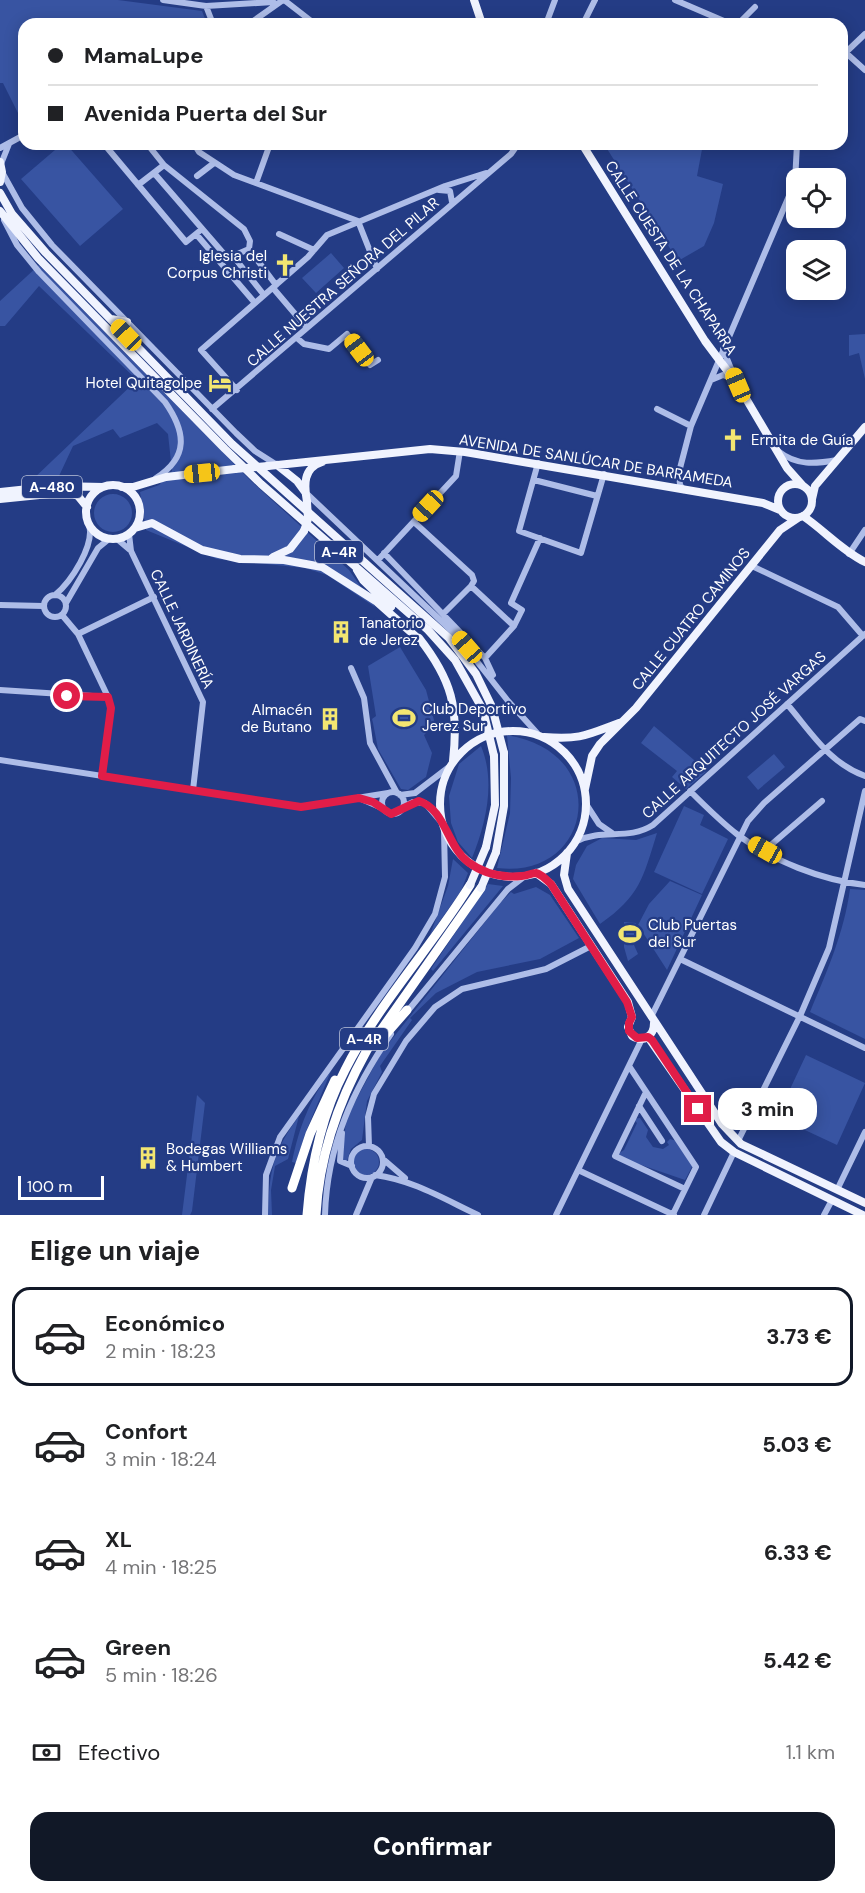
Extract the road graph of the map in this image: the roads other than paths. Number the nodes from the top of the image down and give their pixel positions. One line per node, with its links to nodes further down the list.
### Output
1 (163, 0): 9 (street)
2 (283, 0): 8 (street); 14 (street)
3 (474, 0): 15 (main road)
4 (555, 0): 16 (street)
5 (595, 0): 17 (street)
6 (675, 0): 10 (street)
7 (693, 0): 10 (street)
8 (276, 4): 9 (street); 13 (street)
9 (206, 6): 12 (street)
10 (689, 7): 18 (street)
11 (755, 7): 19 (street)
12 (211, 18)
13 (257, 18)
14 (307, 18)
15 (480, 18)
16 (548, 18)
17 (586, 18)
18 (716, 18)
19 (744, 18)
20 (865, 34): 21 (street)
21 (848, 49)
22 (848, 58): 23 (street)
23 (865, 70)
24 (18, 138): 25 (street)
25 (11, 141): 26 (street); 36 (street)
26 (0, 148)
27 (109, 150): 42 (street)
28 (152, 150): 35 (street)
29 (198, 150): 34 (street)
30 (268, 150): 41 (street)
31 (514, 150): 37 (street, CALLE NUESTRA SEÑORA DEL PILAR)
32 (586, 150): 62 (main road, CALLE CUESTA DE LA CHAPARRA)
33 (797, 150): 61 (street)
34 (214, 163): 39 (street); 41 (street)
35 (164, 165): 38 (street); 50 (street)
36 (1, 166): 40 (main road); 58 (street)
37 (489, 172): 43 (street); 45 (street, CALLE NUESTRA SEÑORA DEL PILAR)
38 (154, 173): 42 (street); 48 (street)
39 (196, 176)
40 (0, 182)
41 (256, 183): 47 (street)
42 (138, 185): 48 (street)
43 (438, 190): 45 (street); 47 (street)
44 (0, 193): 57 (main road, A-4R)
45 (452, 203): 53 (street, CALLE NUESTRA SEÑORA DEL PILAR)
46 (0, 211): 81 (street); 110 (main road, A-4R)
47 (358, 221): 51 (street); 53 (street)
48 (199, 232): 52 (street); 56 (street)
49 (279, 234): 51 (street)
50 (249, 249): 52 (street); 54 (street)
51 (314, 250): 54 (street)
52 (234, 256): 55 (street)
53 (377, 269): 59 (street, CALLE NUESTRA SEÑORA DEL PILAR)
54 (275, 287): 55 (street); 59 (street)
55 (264, 296): 56 (street)
56 (255, 303): 67 (street)
57 (110, 318): 58 (main road); 159 (main road, A-4R, bridge)
58 (127, 322): 68 (street)
59 (308, 328): 60 (street, CALLE NUESTRA SEÑORA DEL PILAR)
60 (297, 338): 63 (street); 67 (street, CALLE NUESTRA SEÑORA DEL PILAR)
61 (723, 349): 62 (street); 66 (street, CALLE CUESTA DE LA CHAPARRA)
62 (719, 357): 64 (main road, CALLE CUESTA DE LA CHAPARRA); 65 (street)
63 (378, 360)
64 (731, 378): 65 (street); 66 (main road, CALLE CUESTA DE LA CHAPARRA)
65 (711, 381): 70 (street)
66 (738, 385): 72 (main road, CALLE CUESTA DE LA CHAPARRA)
67 (237, 390): 68 (street, CALLE NUESTRA SEÑORA DEL PILAR)
68 (212, 409): 77 (street)
69 (657, 409): 70 (street)
70 (691, 426): 78 (street)
71 (865, 427): 75 (main road)
72 (776, 449): 75 (street); 86 (main road, CALLE CUESTA DE LA CHAPARRA)
73 (460, 452): 74 (main road, AVENIDA DE SANLÚCAR DE BARRAMEDA); 76 (main road, AVENIDA DE SANLÚCAR DE BARRAMEDA); 96 (street)
74 (327, 460): 77 (main road, AVENIDA DE SANLÚCAR DE BARRAMEDA); 89 (main road)
75 (837, 460): 83 (main road)
76 (538, 463): 79 (main road, AVENIDA DE SANLÚCAR DE BARRAMEDA); 80 (street)
77 (277, 465): 81 (main road, AVENIDA DE SANLÚCAR DE BARRAMEDA, bridge); 89 (main road)
78 (679, 472): 82 (street); 87 (street)
79 (604, 474): 82 (main road, AVENIDA DE SANLÚCAR DE BARRAMEDA); 90 (street)
80 (534, 480): 90 (street); 102 (street)
81 (153, 481): 85 (main road, AVENIDA DE SANLÚCAR DE BARRAMEDA)
82 (662, 485): 87 (main road, AVENIDA DE SANLÚCAR DE BARRAMEDA)
83 (815, 486): 86 (main road); 92 (main road)
84 (104, 487): 85 (main road); 88 (main road, A-480); 93 (main road)
85 (121, 487): 101 (main road)
86 (804, 488): 92 (main road); 94 (main road)
87 (685, 490): 94 (main road, AVENIDA DE SANLÚCAR DE BARRAMEDA)
88 (0, 492)
89 (305, 492): 107 (main road, bridge); 108 (street)
90 (597, 496): 102 (street)
91 (0, 499): 93 (main road, A-480)
92 (812, 502): 95 (main road); 98 (main road)
93 (87, 507): 97 (main road)
94 (782, 512): 95 (main road); 99 (main road, CALLE CUATRO CAMINOS)
95 (801, 517): 98 (main road); 99 (main road, CALLE CUATRO CAMINOS)
96 (414, 522): 105 (street); 112 (street)
97 (89, 525): 103 (main road); 113 (street)
98 (819, 527): 106 (main road)
99 (780, 530): 111 (main road, CALLE CUATRO CAMINOS)
100 (865, 530): 106 (street)
101 (132, 531): 103 (main road); 104 (street, CALLE JARDINERÍA); 107 (main road)
102 (540, 538): 120 (street)
103 (113, 539): 104 (street, CALLE JARDINERÍA); 115 (street)
104 (131, 551): 114 (street, CALLE JARDINERÍA)
105 (384, 554): 108 (street); 118 (street)
106 (849, 554): 109 (main road)
107 (266, 559): 123 (main road)
108 (378, 560): 126 (street)
109 (865, 562)
110 (355, 566): 123 (main road); 157 (main road, A-4R, bridge)
111 (752, 566): 122 (street, CALLE ARQUITECTO JOSÉ VARGAS); 131 (main road, CALLE CUATRO CAMINOS)
112 (471, 586): 118 (street); 120 (street)
113 (55, 595): 115 (street); 117 (street)
114 (154, 597): 121 (street); 138 (street, CALLE JARDINERÍA)
115 (66, 603): 119 (street)
116 (0, 605): 117 (street)
117 (44, 606): 119 (street)
118 (444, 613): 124 (street)
119 (62, 615): 121 (street)
120 (514, 626): 124 (street)
121 (78, 634): 128 (street)
122 (864, 635): 129 (street, CALLE ARQUITECTO JOSÉ VARGAS)
123 (422, 642): 135 (main road)
124 (485, 658): 126 (street)
125 (351, 668): 142 (street)
126 (499, 688): 132 (street)
127 (0, 690): 128 (street)
128 (108, 697): 136 (street)
129 (787, 704): 133 (street); 140 (street, CALLE ARQUITECTO JOSÉ VARGAS)
130 (862, 720): 133 (street)
131 (620, 723): 132 (main road, CALLE CUATRO CAMINOS); 139 (main road, CALLE CUATRO CAMINOS)
132 (540, 735): 135 (main road); 139 (main road)
133 (824, 749): 137 (street); 150 (street)
134 (0, 760): 136 (street)
135 (451, 765): 142 (street); 148 (main road)
136 (102, 776): 138 (street)
137 (865, 777)
138 (193, 790): 143 (street)
139 (585, 791): 145 (main road)
140 (690, 791): 149 (street, CALLE ARQUITECTO JOSÉ VARGAS); 150 (street)
141 (865, 791): 156 (street)
142 (394, 793): 143 (street); 146 (street); 147 (street)
143 (359, 798): 146 (street)
144 (822, 801): 152 (street)
145 (586, 804): 149 (street); 151 (main road)
146 (382, 808): 147 (street)
147 (403, 808): 148 (street)
148 (443, 826): 155 (main road); 188 (street)
149 (613, 833): 151 (street, CALLE ARQUITECTO JOSÉ VARGAS)
150 (739, 836): 152 (street); 161 (street)
151 (577, 841): 153 (main road)
152 (765, 850): 156 (street)
153 (567, 853): 154 (main road); 165 (main road)
154 (536, 873): 155 (main road); 160 (main road)
155 (525, 876): 162 (street)
156 (845, 882): 158 (street); 163 (street)
157 (470, 885): 169 (highway, A-4R)
158 (865, 885)
159 (481, 888): 169 (highway, A-4R)
160 (591, 945): 164 (main road); 176 (street)
161 (680, 959): 163 (street); 165 (street)
162 (407, 1010): 169 (highway); 172 (street)
163 (800, 1016): 167 (street); 175 (street)
164 (632, 1017): 165 (main road); 166 (main road)
165 (651, 1019): 166 (main road); 175 (main road)
166 (645, 1038): 168 (street); 177 (main road)
167 (865, 1048)
168 (629, 1066): 170 (street); 180 (street)
169 (349, 1072): 183 (highway); 189 (highway, A-4R); 190 (highway, A-4R)
170 (646, 1092): 171 (street); 184 (street)
171 (639, 1106): 174 (street); 184 (street)
172 (343, 1123): 179 (street); 191 (street)
173 (865, 1132): 185 (street)
174 (662, 1141)
175 (738, 1141): 185 (main road)
176 (369, 1146): 178 (street); 179 (street)
177 (734, 1152): 186 (main road); 196 (street)
178 (383, 1158): 181 (street); 182 (street)
179 (352, 1166): 181 (street)
180 (578, 1170): 194 (street); 195 (street)
181 (374, 1176): 182 (street); 192 (street)
182 (418, 1186): 193 (street)
183 (292, 1188)
184 (685, 1189): 195 (street)
185 (837, 1190): 187 (main road)
186 (832, 1200): 197 (street); 198 (main road)
187 (865, 1203)
188 (265, 1215)
189 (307, 1215)
190 (316, 1215)
191 (325, 1215)
192 (356, 1215)
193 (478, 1215)
194 (556, 1215)
195 (673, 1215)
196 (704, 1215)
197 (824, 1215)
198 (863, 1215)

